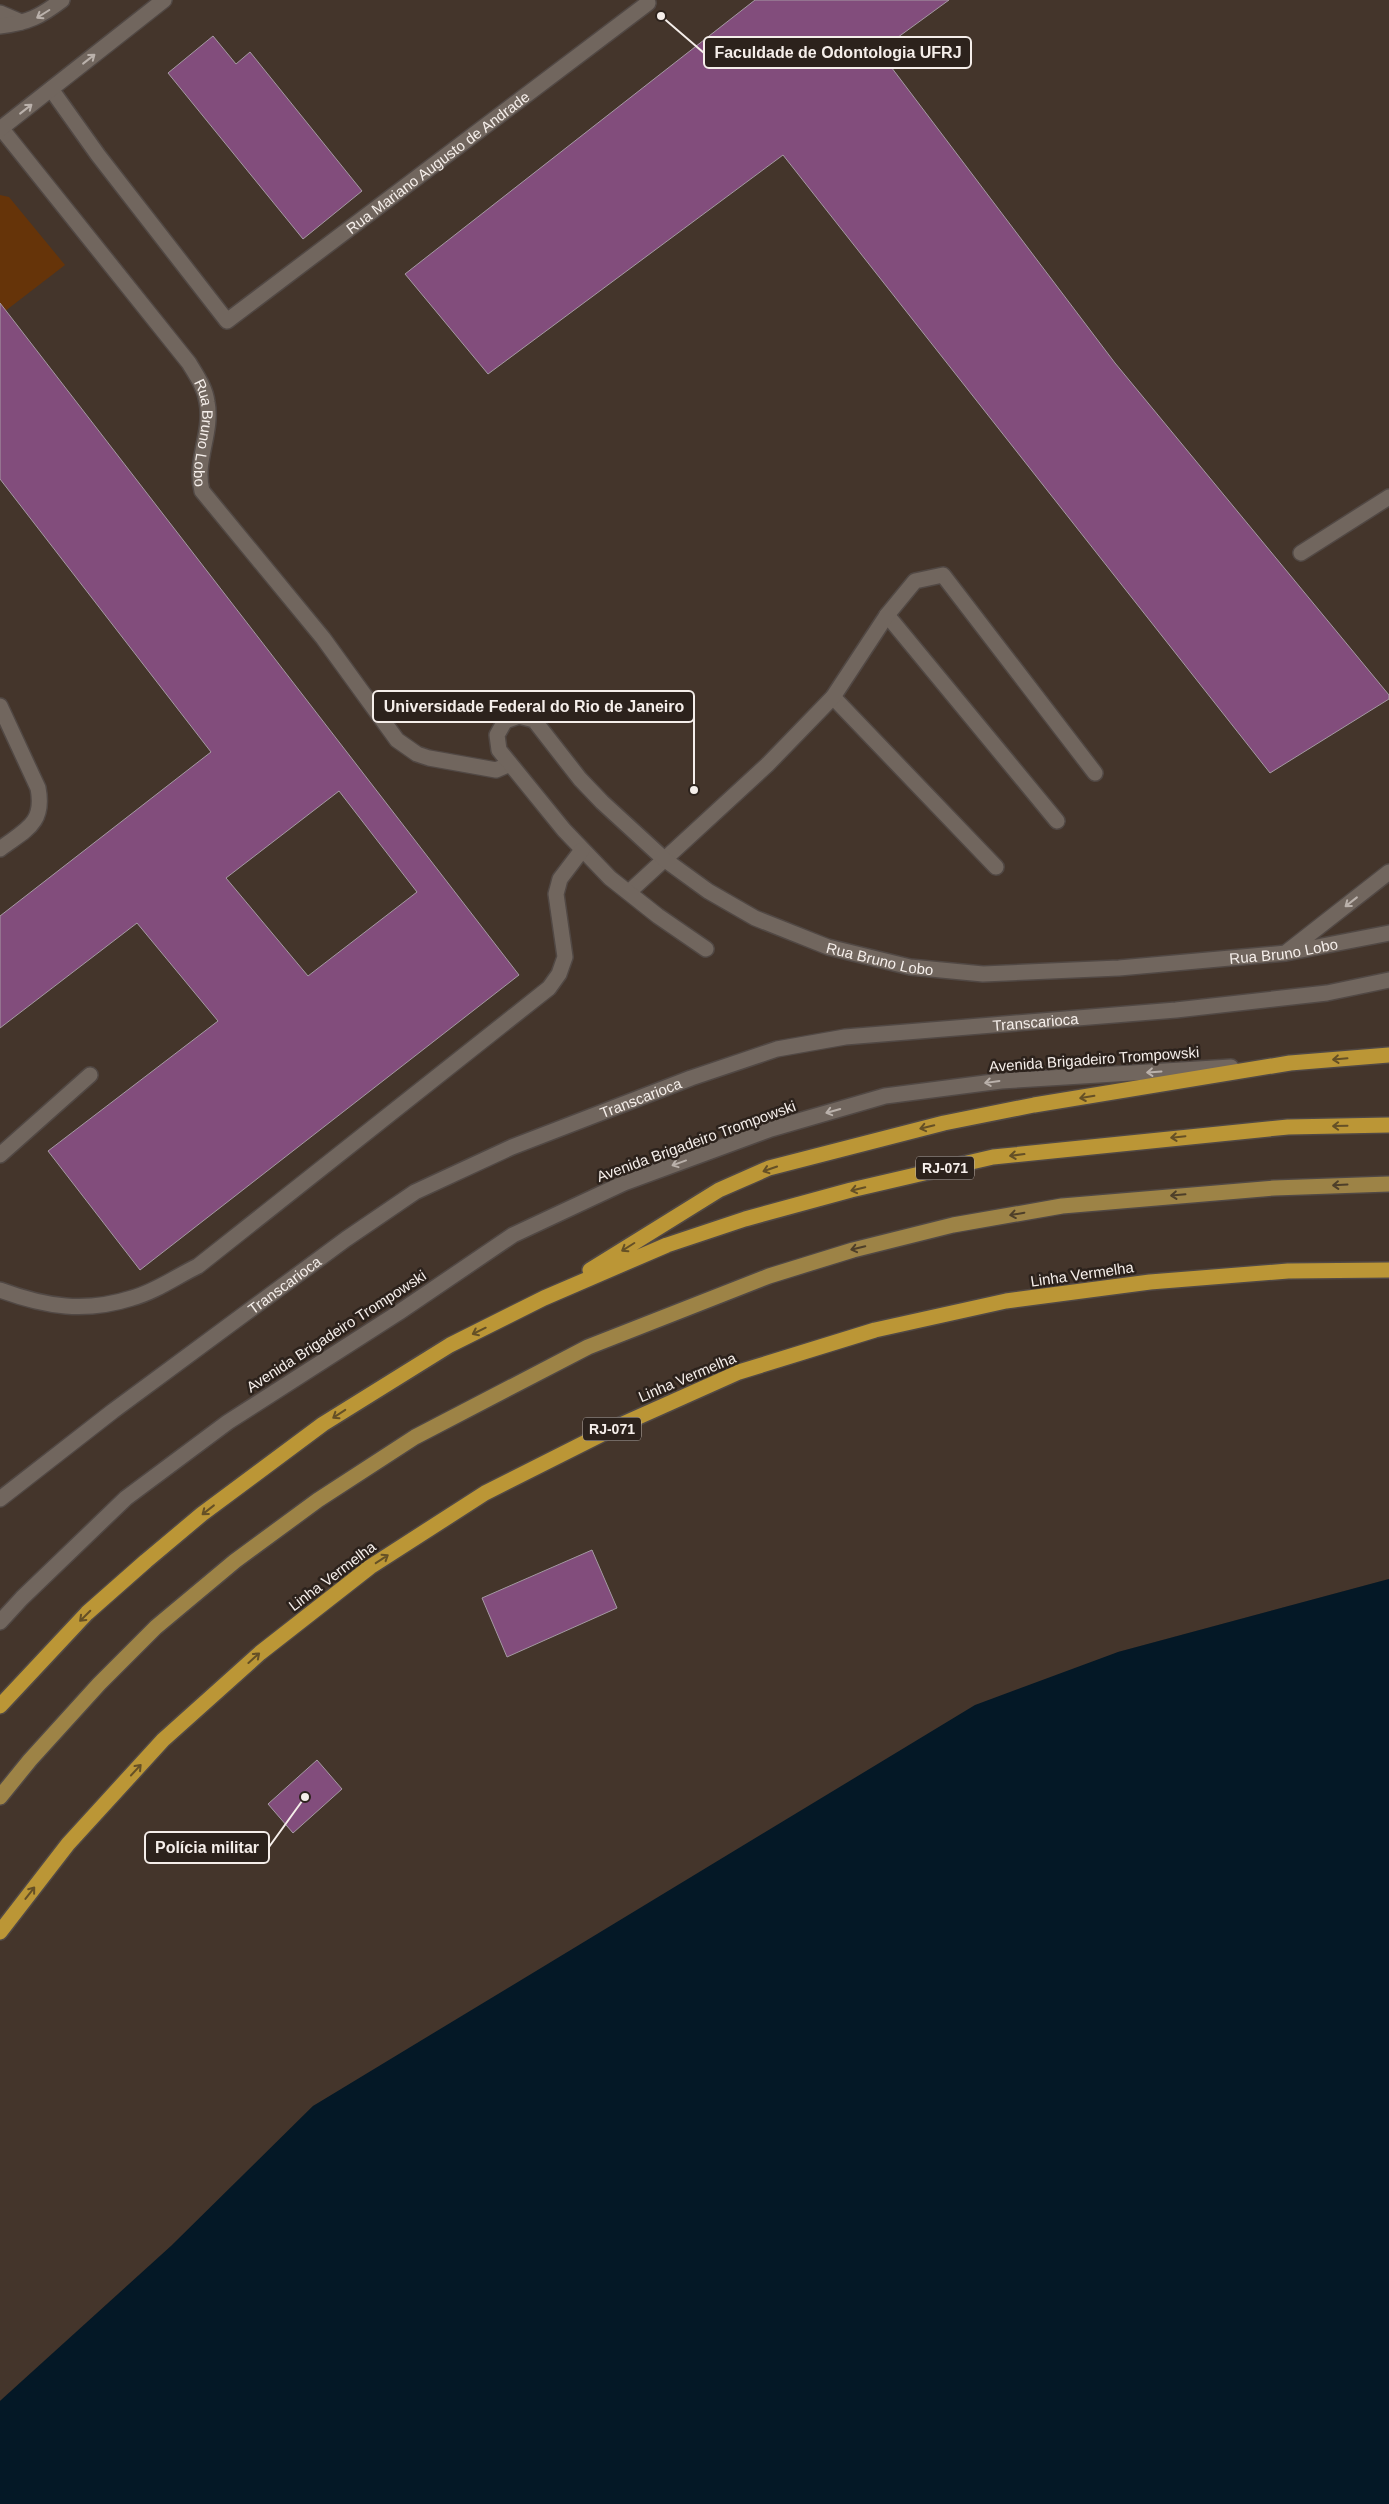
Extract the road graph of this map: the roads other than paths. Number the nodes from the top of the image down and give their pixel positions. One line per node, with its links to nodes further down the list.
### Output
1 (62, 0): 5 (street, one-way to 5)
2 (164, 0): 7 (street, one-way to 2)
3 (648, 3): 7 (street, Rua Mariano Augusto de Andrade)
4 (0, 12): 5 (street)
5 (21, 22): 6 (street)
6 (0, 26)
7 (51, 89): 8 (street, one-way to 7)
8 (0, 128): 14 (street, Rua Bruno Lobo)
9 (1389, 497): 10 (street)
10 (1301, 553)
11 (886, 615): 12 (street); 15 (street); 16 (street)
12 (833, 697): 19 (street); 20 (street)
13 (0, 706): 17 (street)
14 (510, 764): 18 (street, Rua Bruno Lobo); 19 (street, Rua Bruno Lobo)
15 (1095, 773)
16 (1056, 820)
17 (0, 849)
18 (582, 850): 22 (street, Rua Bruno Lobo); 34 (street)
19 (664, 859): 22 (street); 25 (street, Rua Bruno Lobo)
20 (996, 867)
21 (1389, 872): 25 (street, one-way to 25)
22 (629, 892): 24 (street, Rua Bruno Lobo)
23 (1389, 933): 25 (street, Rua Bruno Lobo)
24 (706, 949)
25 (1286, 953)
26 (1389, 980): 36 (street, Transcarioca)
27 (1389, 1055): 28 (highway, Avenida Brigadeiro Trompowski, one-way to 28)
28 (1290, 1063): 35 (highway, one-way to 35); 37 (street, Avenida Brigadeiro Trompowski, one-way to 37)
29 (90, 1074): 31 (street)
30 (1389, 1125): 35 (highway, RJ-071, one-way to 35)
31 (0, 1155)
32 (1389, 1184): 39 (main road, one-way to 39)
33 (1389, 1270): 40 (highway, Linha Vermelha / RJ-071, one-way to 33)
34 (0, 1290)
35 (544, 1298): 38 (highway, RJ-071, one-way to 38)
36 (0, 1499)
37 (0, 1622)
38 (0, 1706)
39 (0, 1797)
40 (0, 1932)

